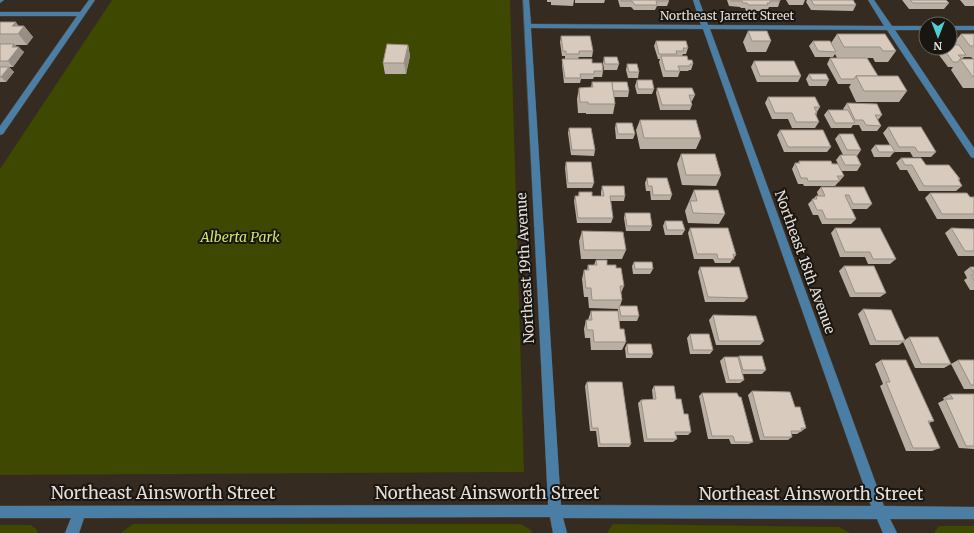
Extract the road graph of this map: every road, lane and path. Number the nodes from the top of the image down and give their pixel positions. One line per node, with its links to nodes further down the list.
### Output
1 (92, 0): 6 (street)
2 (526, 0): 7 (street, Northeast 19th Avenue)
3 (696, 0): 8 (street, Northeast 18th Avenue)
4 (871, 0): 9 (street)
5 (0, 14): 6 (street)
6 (82, 14): 13 (street)
7 (528, 26): 8 (street, Northeast Jarrett Street); 16 (street, Northeast 19th Avenue)
8 (706, 27): 9 (street, Northeast Jarrett Street); 18 (street, Northeast 18th Avenue)
9 (889, 28): 10 (street, Northeast Jarrett Street); 14 (street)
10 (918, 28)
11 (958, 28): 12 (street)
12 (974, 28)
13 (0, 132)
14 (974, 155)
15 (80, 511): 16 (street, Northeast Ainsworth Street); 17 (street, Northeast Ainsworth Street); 20 (street)
16 (555, 511): 18 (street, Northeast Ainsworth Street); 21 (street, Northeast 19th Avenue)
17 (0, 512)
18 (880, 512): 19 (street, Northeast Ainsworth Street); 22 (street, Northeast 18th Avenue)
19 (974, 513)
20 (72, 533)
21 (560, 533)
22 (890, 533)

